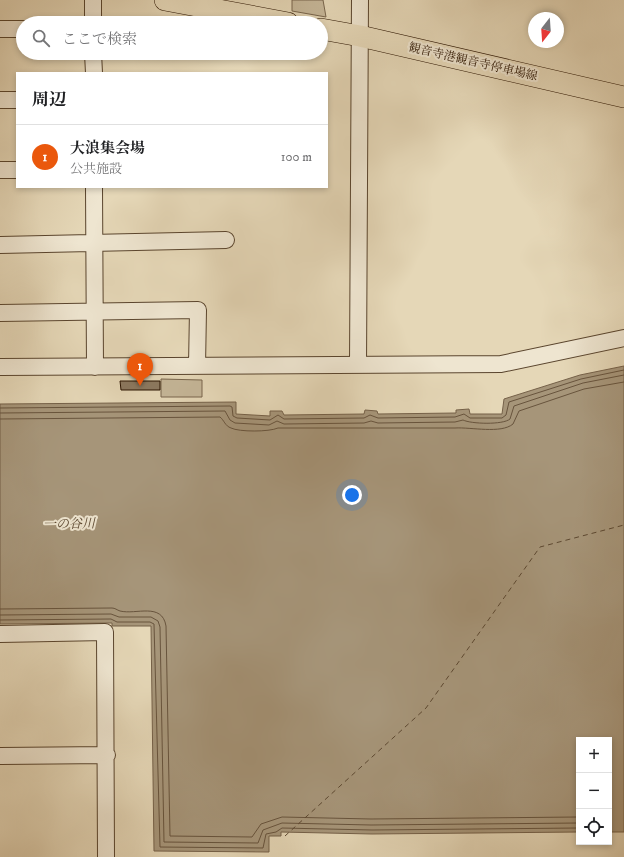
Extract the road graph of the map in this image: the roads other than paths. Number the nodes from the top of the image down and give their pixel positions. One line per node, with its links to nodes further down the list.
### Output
1 (93, 0): 4 (street)
2 (165, 0): 5 (main road)
3 (360, 0): 9 (street)
4 (93, 16)
5 (251, 16)
6 (0, 29): 7 (street)
7 (16, 29)
8 (328, 30): 9 (main road, 観音寺港観音寺停車場線)
9 (360, 36): 12 (main road, 観音寺港観音寺停車場線); 24 (street)
10 (93, 60): 11 (street)
11 (94, 72)
12 (624, 97)
13 (0, 100): 14 (street)
14 (16, 100)
15 (0, 170): 16 (street)
16 (16, 170)
17 (94, 188): 19 (street)
18 (226, 240): 19 (street)
19 (94, 242): 20 (street); 21 (street)
20 (0, 244)
21 (95, 312): 22 (street); 25 (street); 27 (street)
22 (0, 314)
23 (624, 338): 24 (street)
24 (358, 365): 25 (street)
25 (197, 366): 27 (street)
26 (0, 367): 27 (street)
27 (95, 367)
28 (0, 634): 29 (street)
29 (107, 755): 30 (street); 31 (street)
30 (0, 756)
31 (106, 857)

